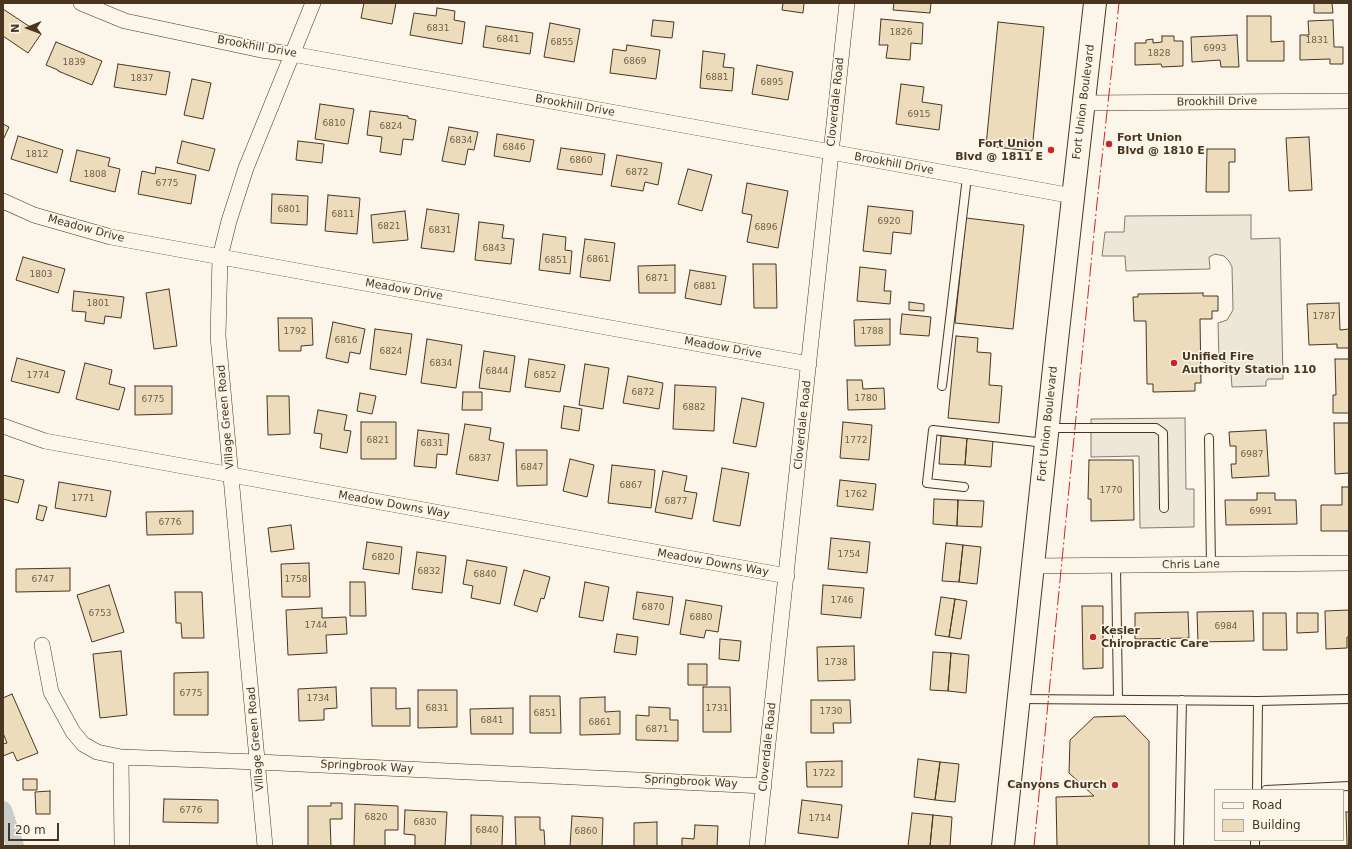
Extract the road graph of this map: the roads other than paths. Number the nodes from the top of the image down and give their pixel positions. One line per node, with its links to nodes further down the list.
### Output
1 (81, 3): 5 (street, Brookhill Drive)
2 (313, 3): 5 (street, Village Green Road)
3 (847, 3): 8 (street, Cloverdale Road)
4 (1095, 3): 7 (main road, Fort Union Boulevard)
5 (292, 54): 8 (street, Brookhill Drive); 12 (street, Village Green Road)
6 (1349, 101): 7 (street, Brookhill Drive)
7 (1084, 103): 10 (main road, Fort Union Boulevard)
8 (831, 152): 9 (street, Brookhill Drive); 13 (street, Cloverdale Road)
9 (967, 177): 10 (street, Brookhill Drive); 14 (lane)
10 (1073, 196): 16 (main road, Fort Union Boulevard)
11 (3, 201): 12 (street, Meadow Drive)
12 (220, 257): 13 (street, Meadow Drive); 18 (street, Village Green Road)
13 (809, 364): 25 (street, Cloverdale Road)
14 (942, 386)
15 (3, 426): 18 (street, Meadow Downs Way)
16 (1047, 435): 19 (lane); 20 (lane); 23 (main road, Fort Union Boulevard)
17 (1210, 438): 22 (lane)
18 (231, 476): 25 (street, Meadow Downs Way); 33 (street, Village Green Road)
19 (964, 487)
20 (1164, 508)
21 (1349, 563): 22 (street, Chris Lane)
22 (1211, 565): 24 (street, Chris Lane)
23 (1032, 566): 24 (street, Chris Lane); 27 (main road, Fort Union Boulevard)
24 (1116, 566): 28 (lane)
25 (787, 576): 34 (street, Cloverdale Road)
26 (42, 645): 32 (street, Springbrook Way)
27 (1019, 699): 28 (lane); 41 (main road, Fort Union Boulevard)
28 (1118, 699): 30 (lane)
29 (1349, 699): 31 (lane)
30 (1182, 700): 31 (lane); 42 (lane)
31 (1258, 701): 36 (lane)
32 (121, 757): 33 (street, Springbrook Way); 38 (street)
33 (258, 762): 34 (street, Springbrook Way); 39 (street, Village Green Road)
34 (764, 786): 40 (street, Cloverdale Road)
35 (1349, 786): 37 (lane)
36 (1256, 789)
37 (1287, 789)
38 (122, 846)
39 (265, 846)
40 (757, 846)
41 (1003, 846)
42 (1179, 846)

